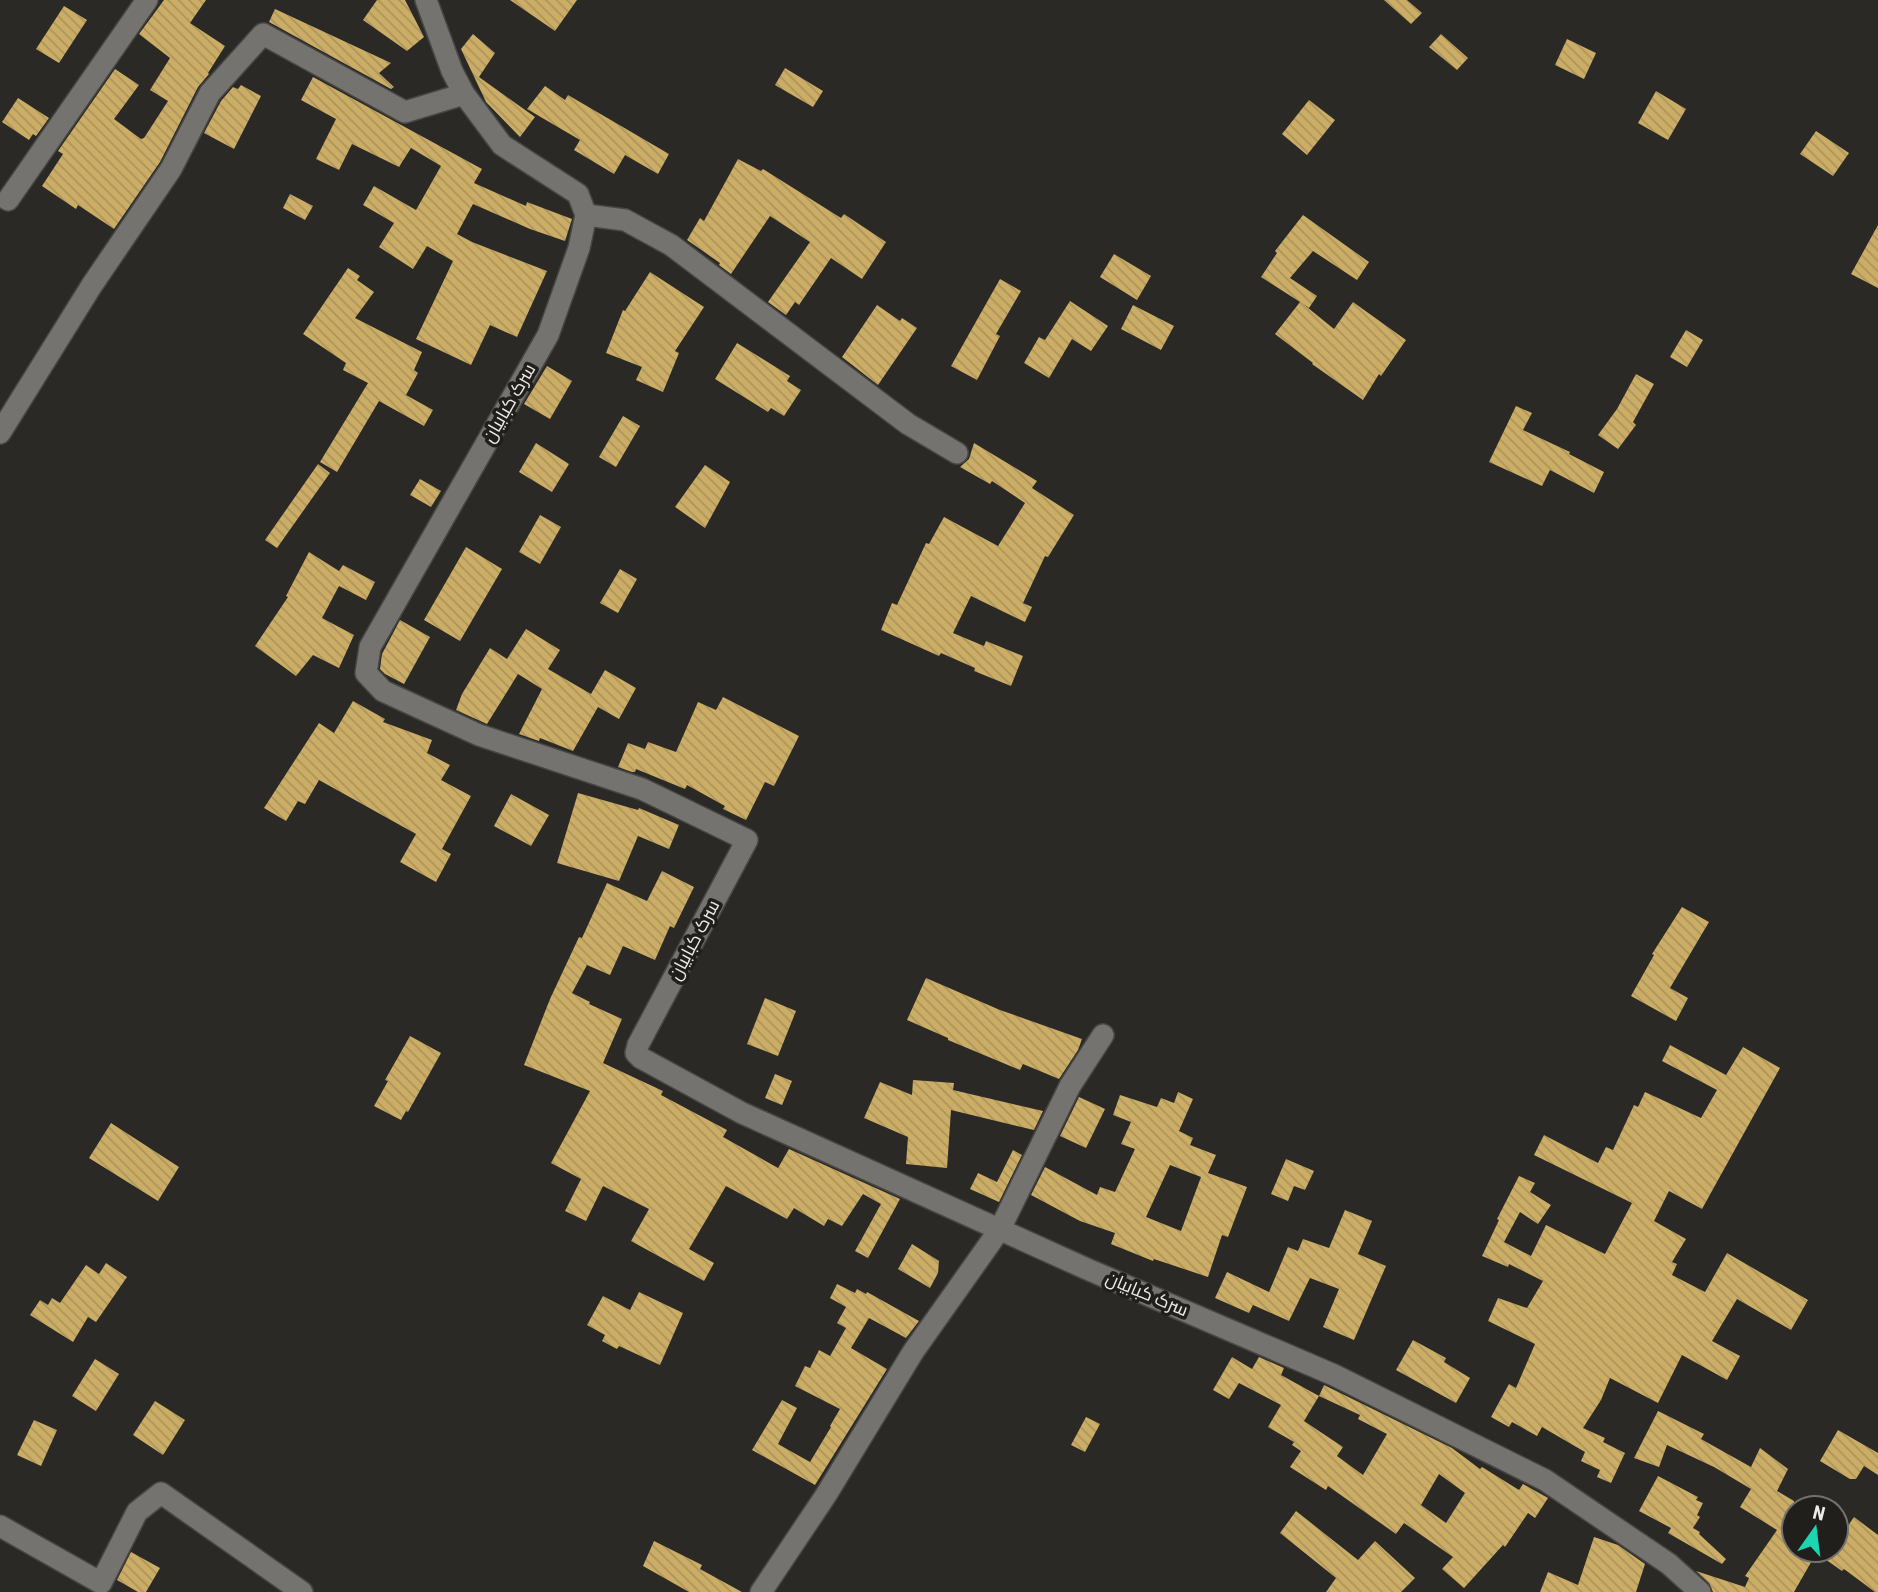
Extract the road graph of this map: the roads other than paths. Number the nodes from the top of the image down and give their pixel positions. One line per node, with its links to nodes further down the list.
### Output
1 (147, 0): 4 (street)
2 (426, 0): 3 (street)
3 (464, 94): 5 (street); 6 (street)
4 (8, 200)
5 (586, 215): 7 (street); 9 (street, سرک کبابیان)
6 (0, 433)
7 (957, 453)
8 (1103, 1035): 9 (street)
9 (1000, 1229): 12 (street); 13 (street, سرک کبابیان)
10 (0, 1526): 11 (street)
11 (302, 1592)
12 (761, 1592)
13 (1700, 1592)

